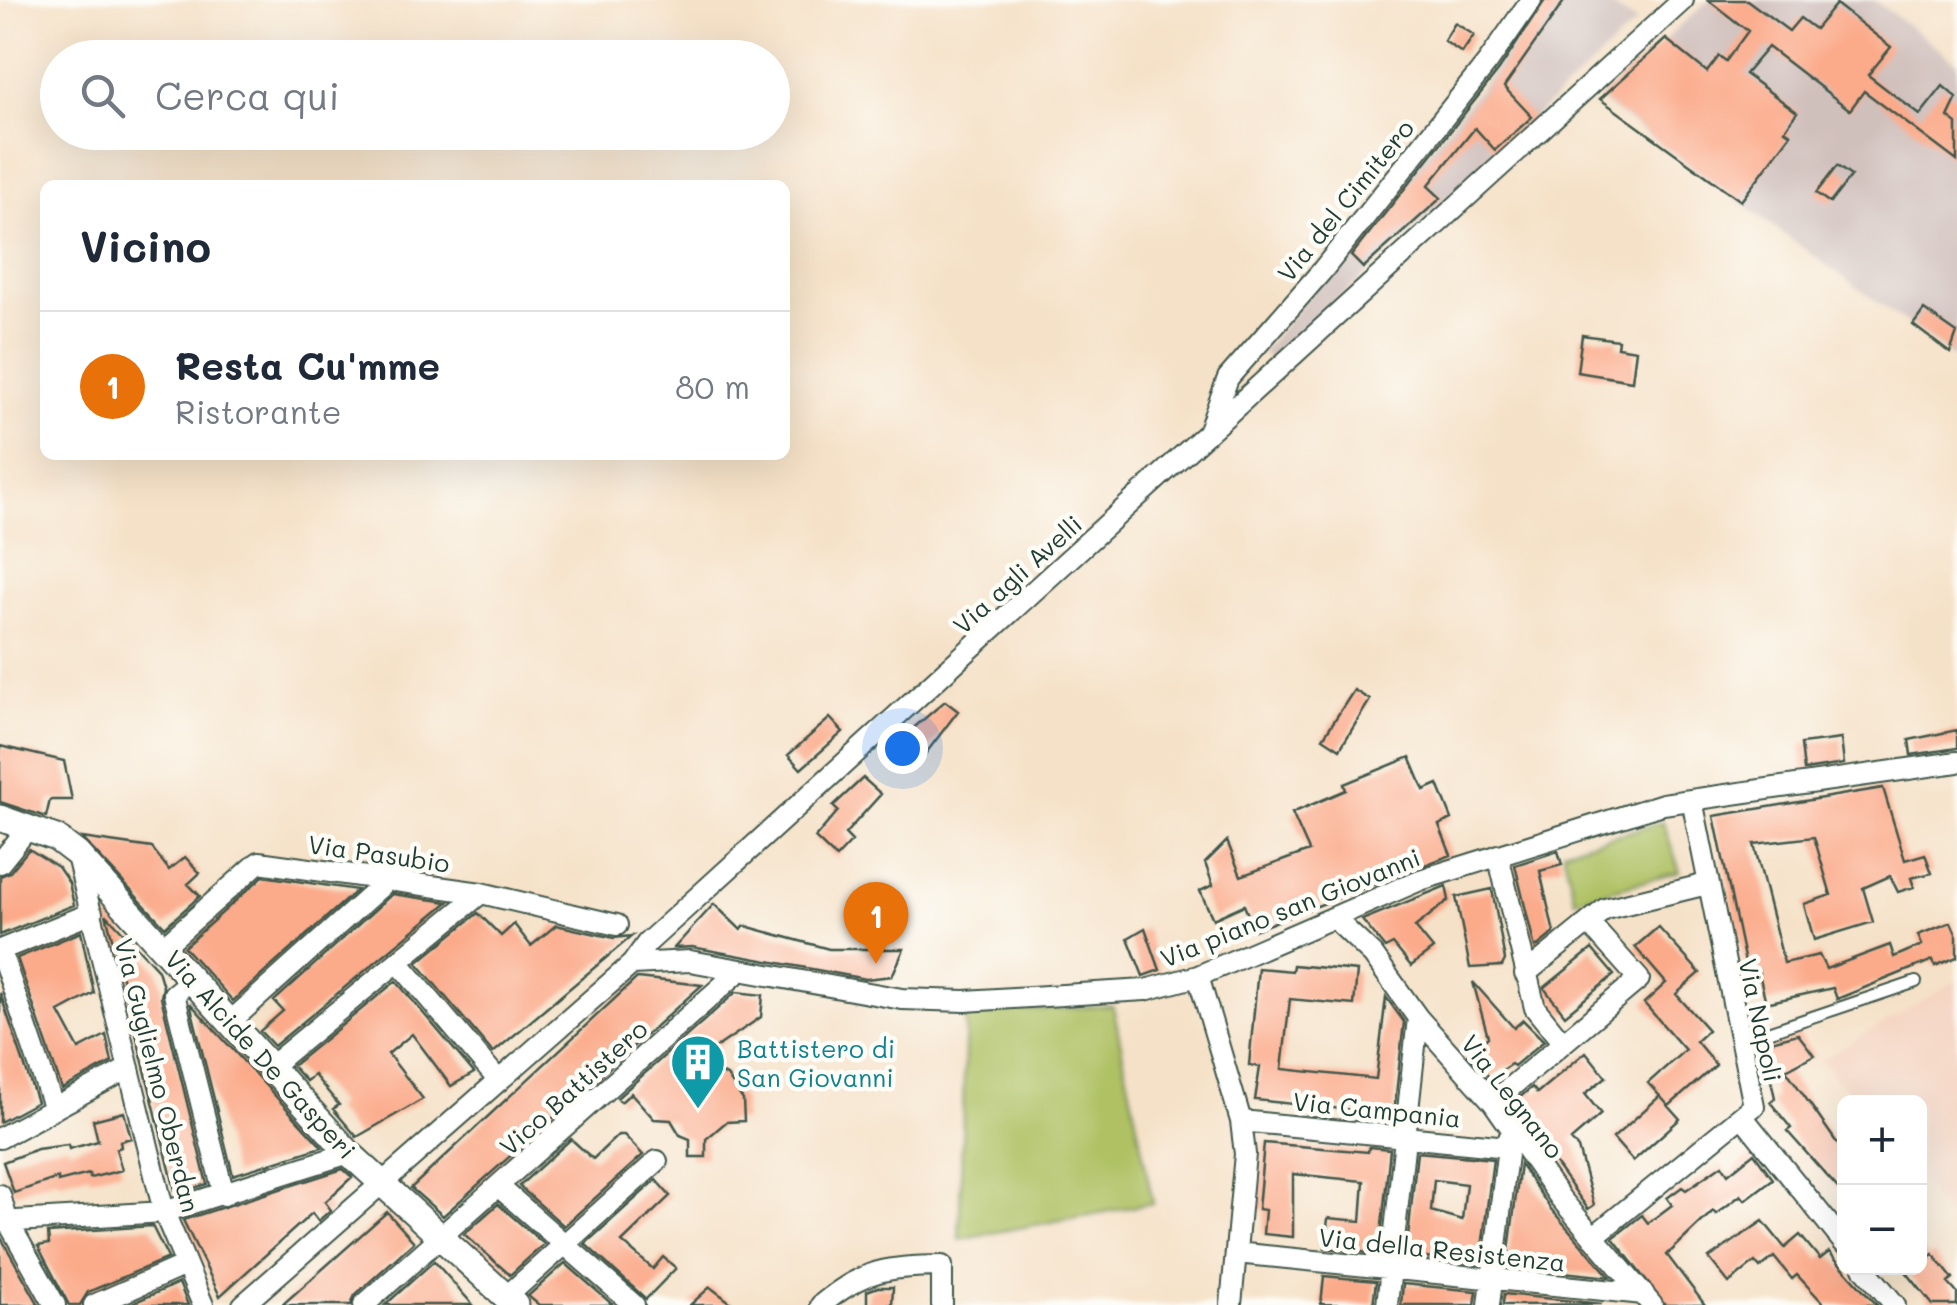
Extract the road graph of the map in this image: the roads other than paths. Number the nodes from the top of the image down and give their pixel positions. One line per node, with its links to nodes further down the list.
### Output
1 (1531, 0): 3 (street, Via del Cimitero)
2 (1683, 0): 3 (street, Via agli Avelli)
3 (1206, 436): 20 (street, Via agli Avelli)
4 (1957, 762): 5 (street, Via piano san Giovanni)
5 (1692, 800): 9 (street, Via piano san Giovanni); 12 (street, Via Napoli)
6 (0, 818): 7 (street, Via Alcide De Gasperi)
7 (29, 826): 8 (street, Via Alcide De Gasperi); 10 (street)
8 (77, 854): 14 (street, Via Guglielmo Oberdan); 18 (street, Via Alcide De Gasperi)
9 (1498, 855): 15 (street, Via piano san Giovanni); 22 (street)
10 (0, 863)
11 (389, 878): 13 (street, Via Pasubio); 18 (street, Via Pasubio); 27 (street)
12 (1707, 884): 16 (street); 28 (street, Via Napoli)
13 (481, 893): 17 (street, Via Pasubio); 19 (street)
14 (92, 913): 31 (street, Via Guglielmo Oberdan); 34 (street)
15 (1334, 919): 23 (street, Via piano san Giovanni); 26 (street, Via Legnano)
16 (1589, 922): 22 (street); 29 (street)
17 (617, 925)
18 (163, 947): 24 (street, Via Alcide De Gasperi)
19 (398, 962): 30 (street); 32 (street)
20 (632, 964): 21 (street, Via piano san Giovanni); 32 (street, Via agli Avelli)
21 (738, 972): 23 (street, Via piano san Giovanni); 43 (street, Vico Battistero)
22 (1526, 974): 29 (street)
23 (1198, 976): 36 (street)
24 (190, 981): 27 (street, Via Alcide De Gasperi); 45 (street)
25 (1916, 982): 28 (lane)
26 (1418, 1018): 33 (street, Via Legnano); 37 (street)
27 (230, 1022): 30 (street, Via Alcide De Gasperi)
28 (1740, 1042): 35 (street, Via Napoli)
29 (1563, 1043): 33 (street)
30 (270, 1067): 40 (street, Via Alcide De Gasperi)
31 (129, 1068): 34 (street); 46 (street, Via Guglielmo Oberdan)
32 (499, 1081): 42 (street, Via agli Avelli)
33 (1493, 1102): 38 (street, Via Legnano)
34 (54, 1109): 39 (street)
35 (1742, 1116): 48 (street); 49 (street, Via Napoli)
36 (1240, 1121): 37 (street, Via Campania); 52 (street)
37 (1404, 1137): 38 (street, Via Campania); 54 (street)
38 (1509, 1137): 49 (street, Via Legnano); 56 (street)
39 (0, 1138)
40 (349, 1153): 42 (street, Via Alcide De Gasperi); 45 (street)
41 (657, 1161): 51 (street)
42 (382, 1183): 50 (street, Via Alcide De Gasperi); 62 (street, Via agli Avelli)
43 (498, 1186): 50 (street, Vico Battistero); 51 (street)
44 (0, 1195): 47 (street)
45 (224, 1195): 46 (street)
46 (164, 1212): 47 (street); 53 (street, Via Guglielmo Oberdan)
47 (4, 1221): 59 (street)
48 (1837, 1234)
49 (1593, 1237): 57 (street, Via Legnano)
50 (441, 1238): 58 (street, Via Alcide De Gasperi); 63 (street, Vico Battistero)
51 (566, 1244): 58 (street); 64 (street)
52 (1236, 1253): 54 (street, Via della Resistenza); 67 (street)
53 (185, 1266): 60 (street); 61 (street, Via Guglielmo Oberdan)
54 (1390, 1268): 56 (street, Via della Resistenza); 68 (street)
55 (1870, 1275): 70 (street)
56 (1492, 1279): 57 (street, Via della Resistenza); 69 (street)
57 (1648, 1300)
58 (511, 1301)
59 (55, 1305)
60 (94, 1305)
61 (203, 1305)
62 (243, 1305)
63 (364, 1305)
64 (634, 1305)
65 (821, 1305): 66 (street)
66 (942, 1305)
67 (1231, 1305)
68 (1387, 1305)
69 (1489, 1305)
70 (1895, 1305)

